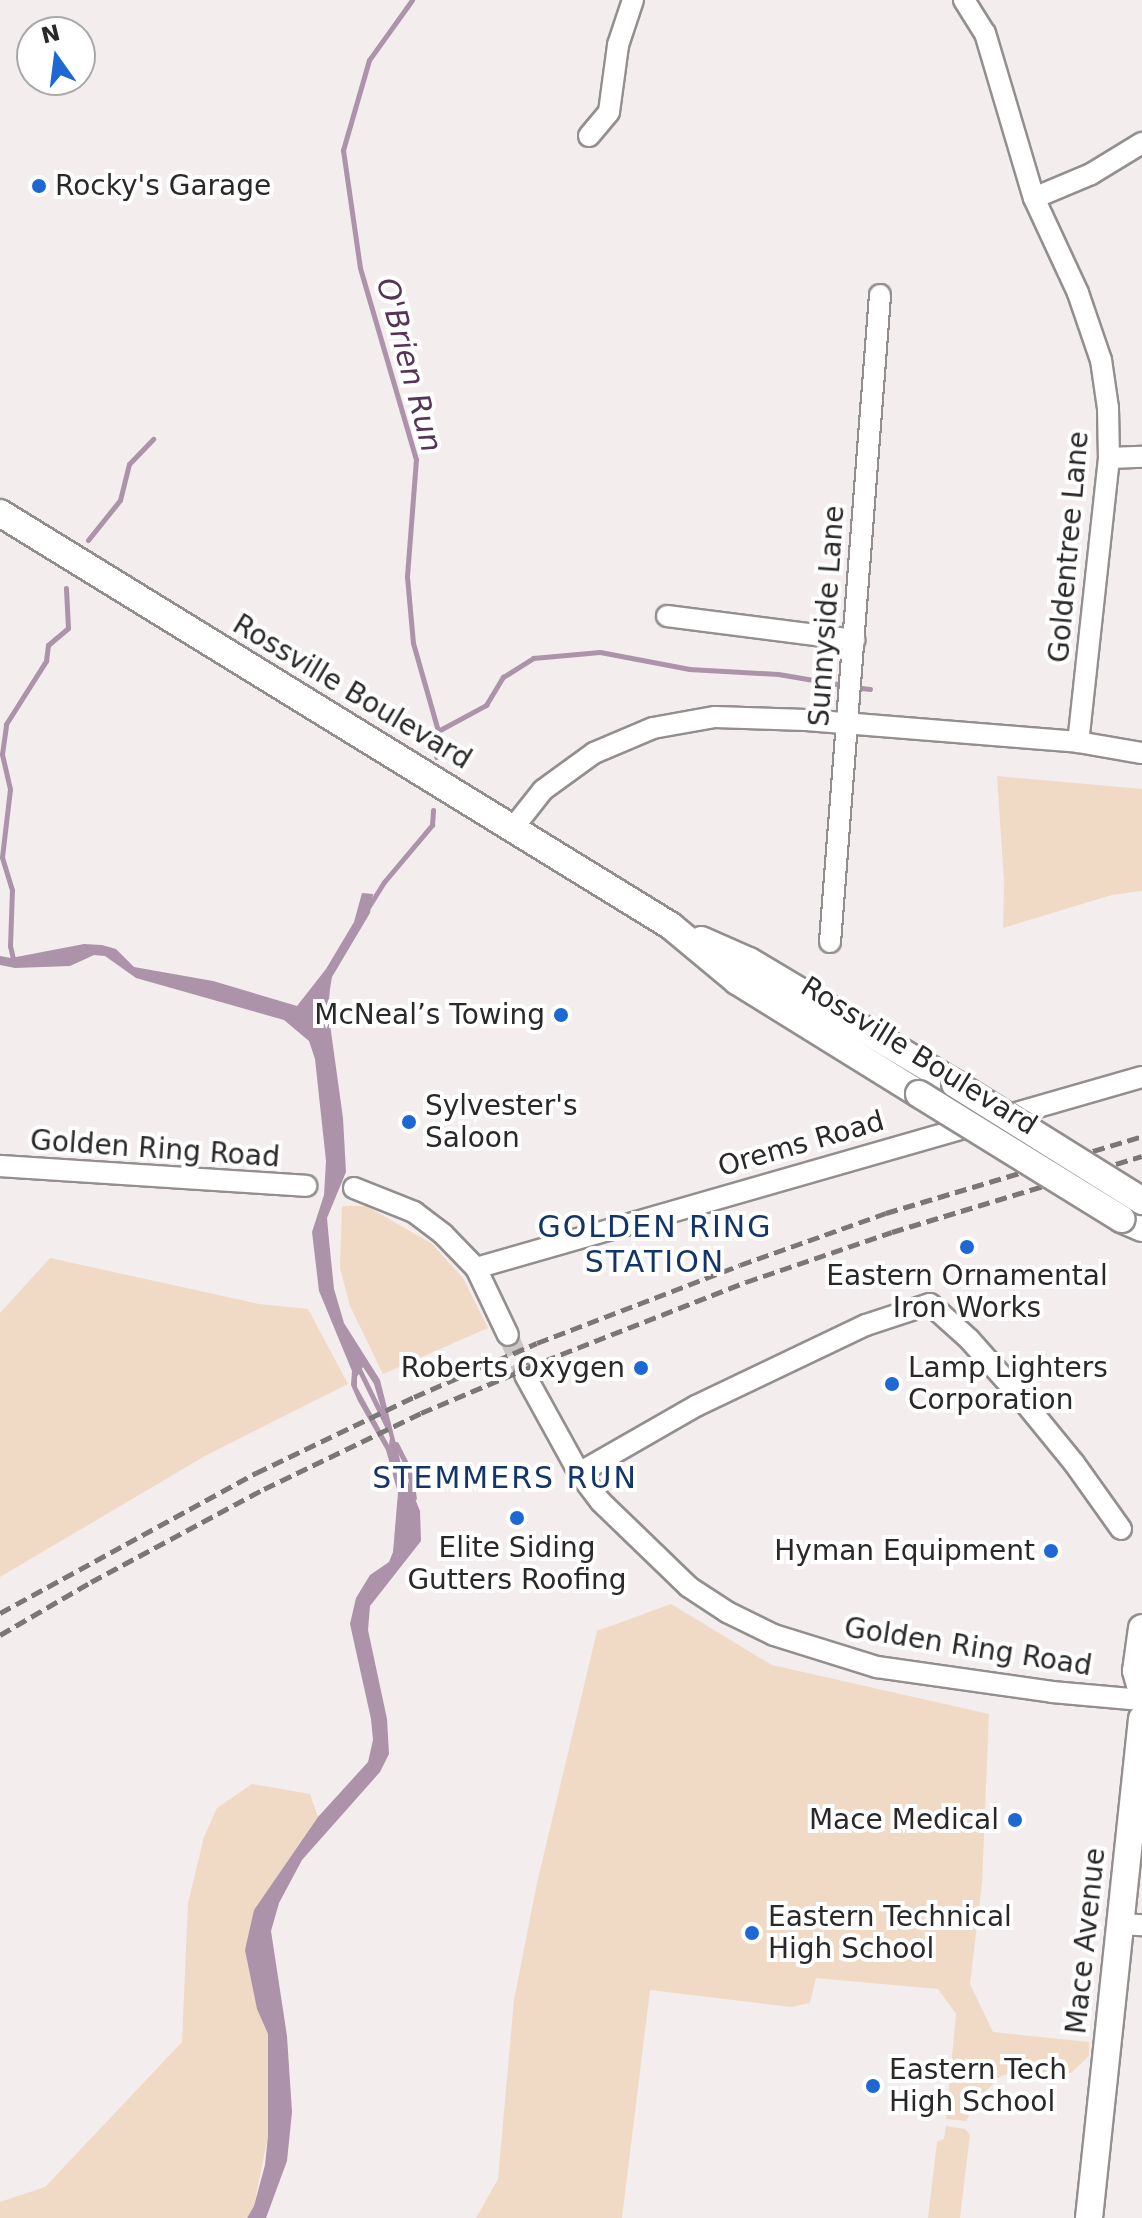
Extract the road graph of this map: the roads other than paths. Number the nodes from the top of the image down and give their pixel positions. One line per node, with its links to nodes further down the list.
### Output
1 (633, 0): 3 (street)
2 (964, 0): 5 (street, Goldentree Lane)
3 (589, 136)
4 (1142, 143): 5 (street)
5 (1034, 198): 8 (street, Goldentree Lane)
6 (880, 295): 11 (street, Sunnyside Lane)
7 (1142, 457): 8 (street)
8 (1109, 458): 13 (street, Goldentree Lane)
9 (0, 513): 15 (main road, Rossville Boulevard)
10 (667, 616): 11 (street)
11 (854, 640): 12 (street, Sunnyside Lane)
12 (847, 725): 13 (street); 15 (street); 17 (street, Sunnyside Lane)
13 (1078, 742): 14 (street)
14 (1142, 753)
15 (513, 828): 16 (main road, Rossville Boulevard)
16 (671, 926): 22 (main road, Rossville Boulevard, bridge); 23 (main road, Rossville Boulevard, bridge)
17 (830, 942)
18 (1142, 1077): 24 (street, Orems Road)
19 (0, 1166): 20 (street, Golden Ring Road)
20 (306, 1186)
21 (354, 1188): 24 (street)
22 (1142, 1201)
23 (1133, 1227)
24 (476, 1268): 25 (street)
25 (508, 1335)
26 (525, 1375): 27 (street, Golden Ring Road)
27 (579, 1473): 28 (street); 31 (street, Golden Ring Road)
28 (1121, 1529)
29 (1142, 1628): 30 (main road)
30 (1142, 1692)
31 (1142, 1700)
32 (1142, 1719): 33 (main road, Mace Avenue)
33 (1131, 1925): 34 (main road, Mace Avenue)
34 (1089, 2218)

